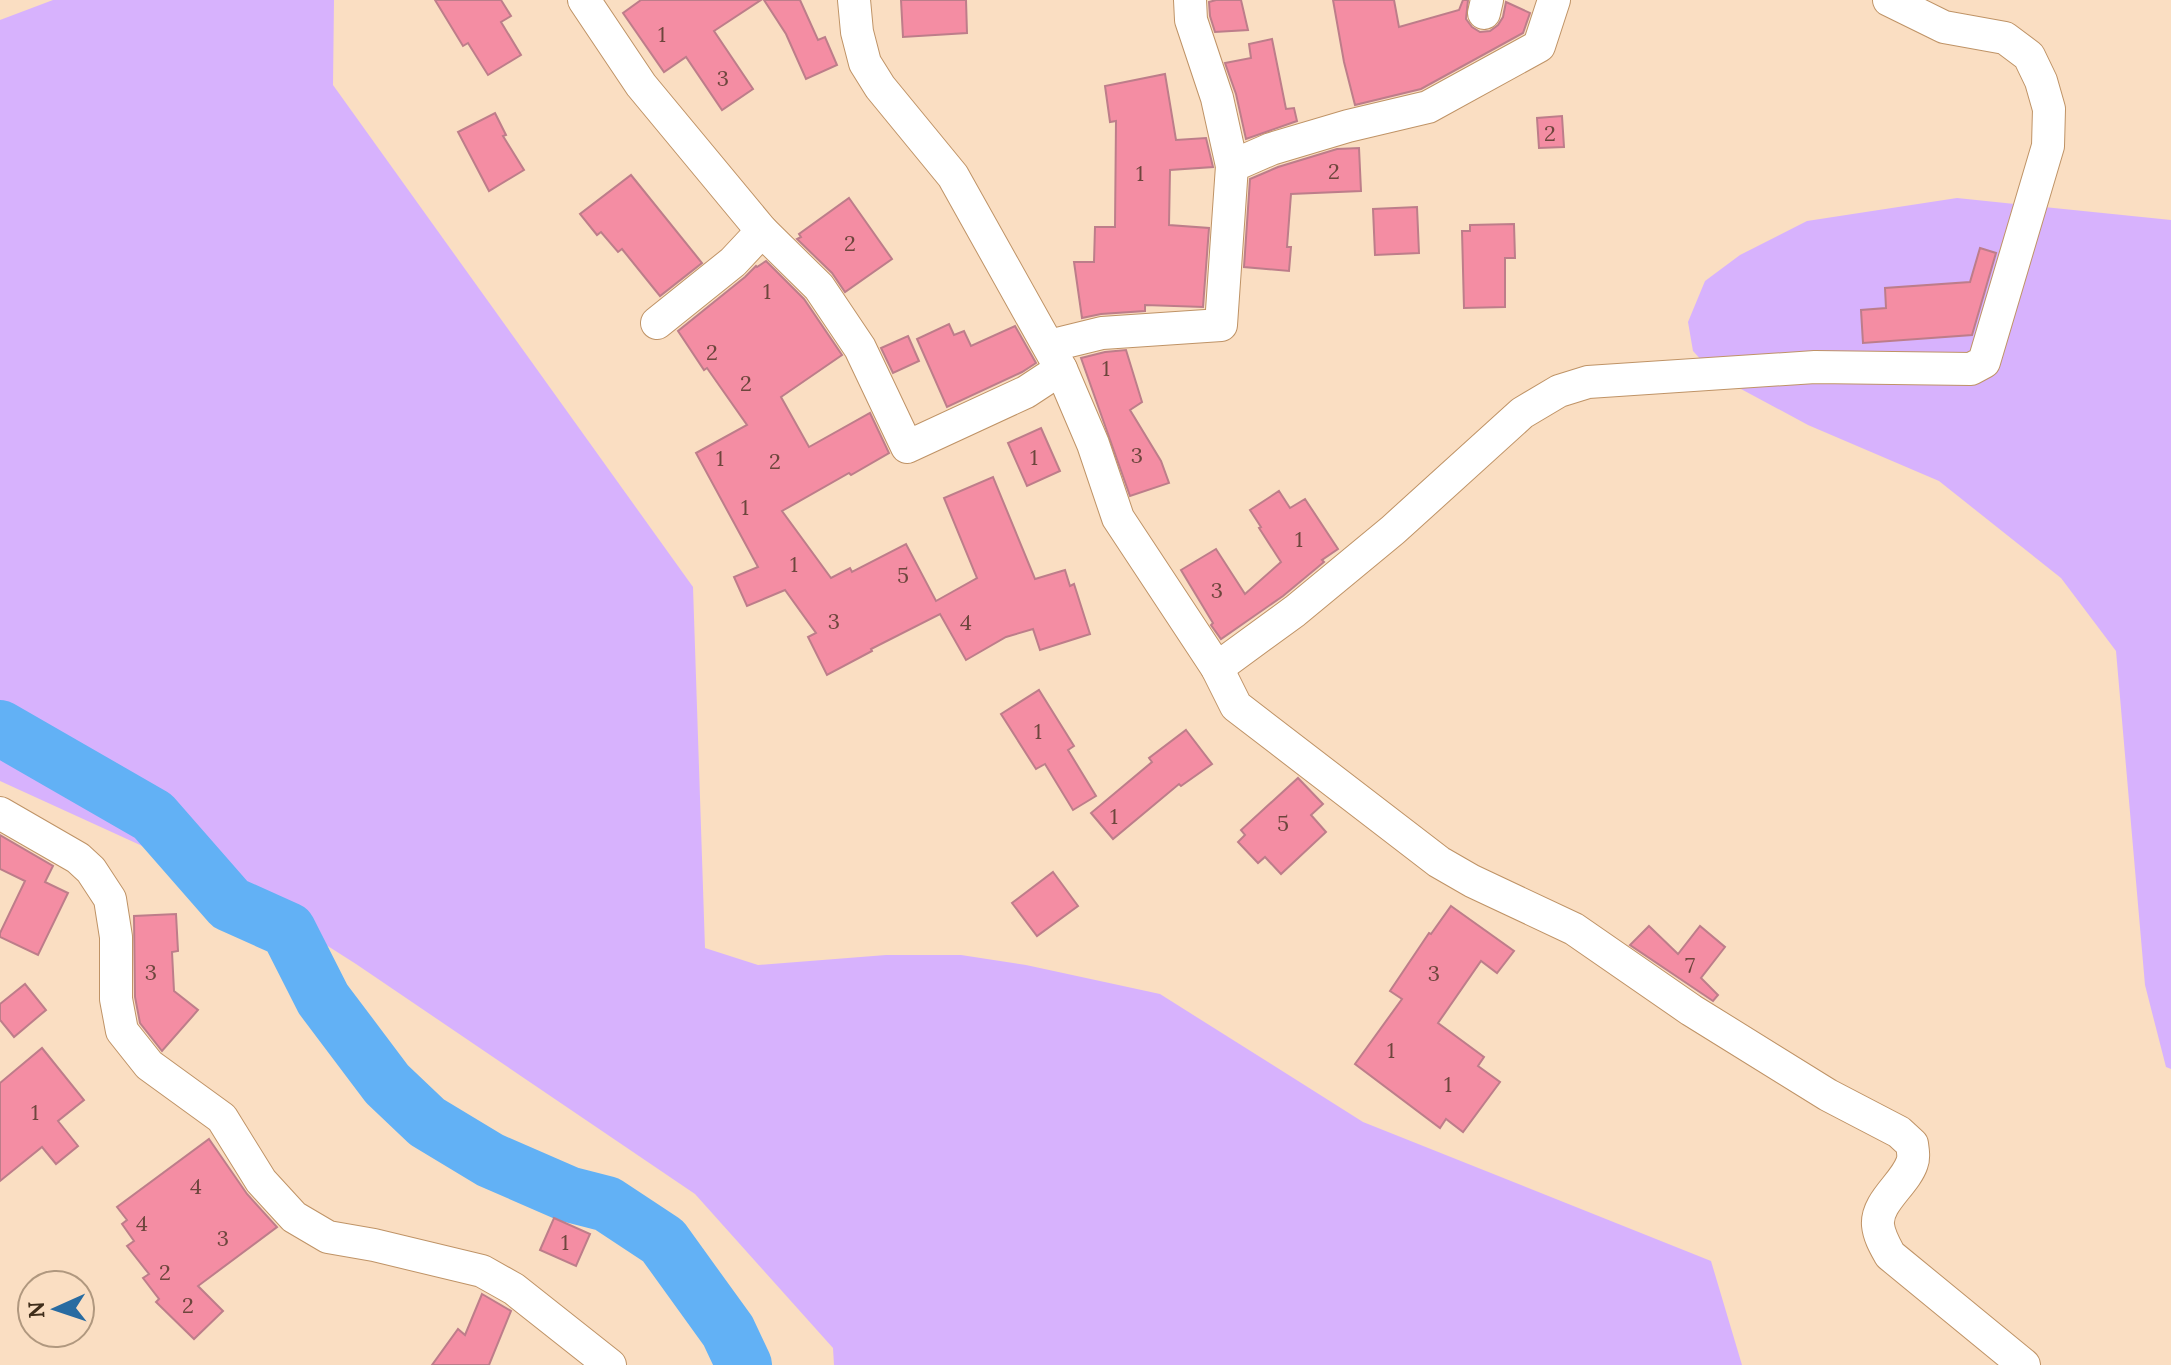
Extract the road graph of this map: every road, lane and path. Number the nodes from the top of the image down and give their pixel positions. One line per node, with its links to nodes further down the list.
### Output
1 (854, 0): 9 (street)
2 (1190, 0): 6 (street)
3 (1554, 0): 6 (street)
4 (1889, 0): 10 (street)
5 (597, 5): 7 (street)
6 (1232, 166): 9 (street)
7 (762, 231): 8 (street); 9 (street)
8 (657, 323)
9 (1055, 358): 10 (street)
10 (1217, 668): 13 (street)
11 (0, 813): 12 (street)
12 (610, 1365)
13 (2024, 1365)

